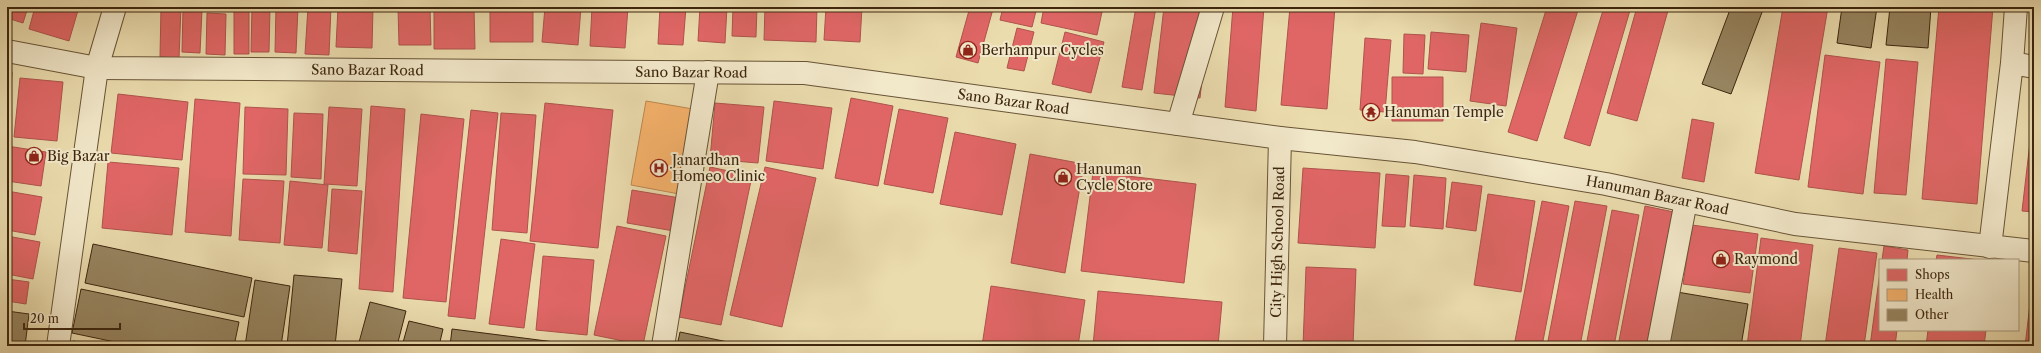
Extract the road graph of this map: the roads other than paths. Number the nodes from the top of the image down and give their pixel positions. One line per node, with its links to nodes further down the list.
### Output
1 (115, 7): 7 (street)
2 (1213, 7): 9 (street)
3 (2016, 7): 5 (street)
4 (7, 51): 7 (street, Sano Bazar Road)
5 (2012, 63): 6 (street); 12 (street)
6 (2034, 67)
7 (97, 68): 8 (street, Sano Bazar Road); 14 (street)
8 (708, 72): 9 (street, Sano Bazar Road); 15 (street)
9 (1178, 124): 10 (street, Sano Bazar Road)
10 (1280, 138): 11 (street, Hanuman Bazar Road); 16 (street, City High School Road)
11 (1686, 201): 12 (street, Hanuman Bazar Road); 17 (street)
12 (1990, 247): 13 (street, Hanuman Bazar Road)
13 (2034, 251)
14 (58, 346)
15 (663, 346)
16 (1275, 346)
17 (1658, 346)

